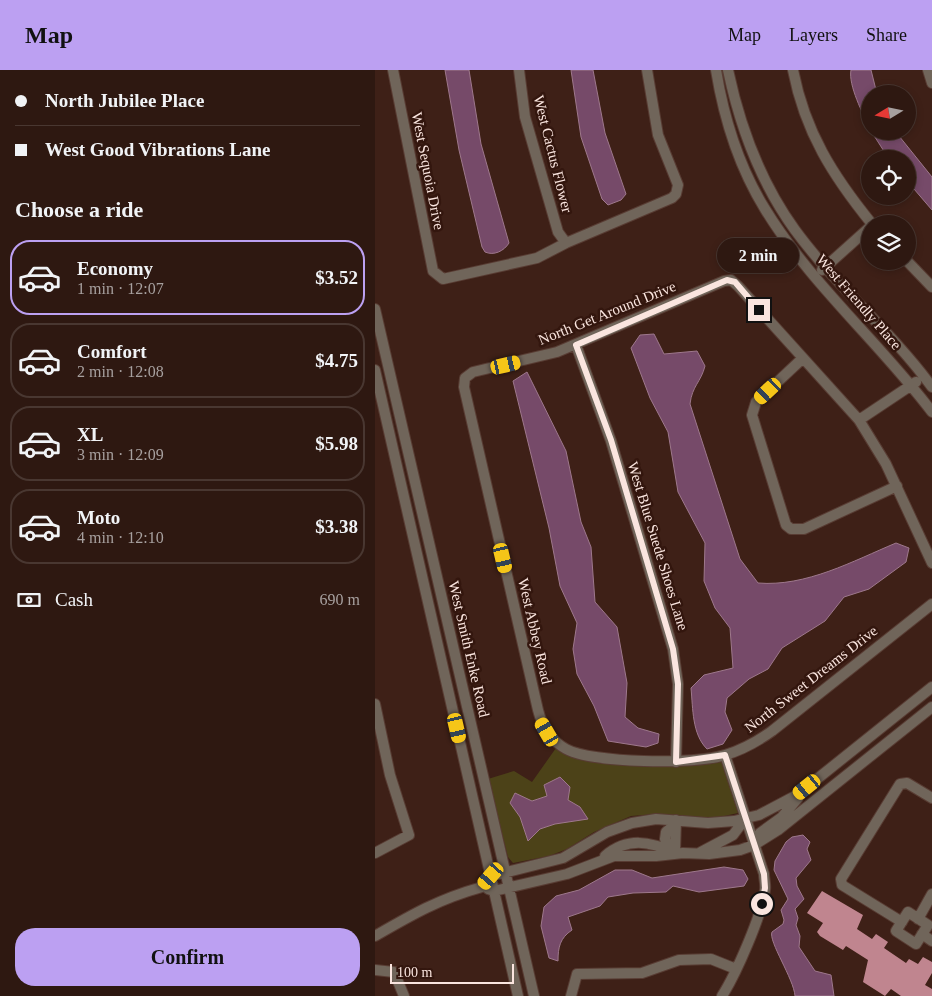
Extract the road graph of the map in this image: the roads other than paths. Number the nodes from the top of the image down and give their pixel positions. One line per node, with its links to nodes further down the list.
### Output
1 (393, 70): 11 (street, West Sequoia Drive)
2 (519, 70): 11 (street, West Cactus Flower)
3 (647, 70): 11 (street)
4 (716, 70): 14 (street, West Friendly Place)
5 (728, 70): 12 (street, West Friendly Place)
6 (793, 70): 9 (street)
7 (928, 70): 8 (street)
8 (932, 83)
9 (863, 215)
10 (861, 234): 12 (street)
11 (566, 243)
12 (826, 267): 14 (street); 20 (street, West Friendly Place)
13 (916, 270): 15 (street)
14 (815, 275): 22 (street, West Friendly Place)
15 (932, 287)
16 (375, 308): 43 (street, West Smith Enke Road)
17 (576, 345): 18 (street, North Get Around Drive); 21 (street, North Get Around Drive); 34 (street, West Blue Suede Shoes Lane)
18 (803, 358): 25 (street); 26 (street)
19 (375, 370): 44 (street, West Smith Enke Road)
20 (923, 375): 22 (street); 23 (street, West Friendly Place)
21 (465, 378): 32 (street, West Abbey Road)
22 (912, 385): 24 (street, West Friendly Place); 25 (street)
23 (932, 387)
24 (932, 412)
25 (859, 420): 26 (street)
26 (897, 486): 27 (street)
27 (932, 563)
28 (932, 604): 33 (street, North Sweet Dreams Drive)
29 (932, 687): 35 (street)
30 (375, 704): 41 (street)
31 (932, 707): 39 (street)
32 (554, 740): 34 (street, North Sweet Dreams Drive)
33 (725, 755): 34 (street, North Sweet Dreams Drive); 37 (street)
34 (676, 762)
35 (807, 787): 37 (street); 39 (street)
36 (932, 798): 50 (street)
37 (745, 819): 38 (street); 39 (street); 42 (street)
38 (676, 822): 40 (street); 43 (street)
39 (754, 845): 42 (street); 54 (street)
40 (672, 852): 42 (street); 46 (street)
41 (375, 853)
42 (693, 854)
43 (505, 872): 44 (street); 46 (street, West Smith Enke Road)
44 (491, 876): 45 (street); 47 (street, West Smith Enke Road)
45 (482, 887): 47 (street); 52 (street)
46 (509, 888): 47 (street); 58 (street, West Smith Enke Road)
47 (494, 890): 57 (street, West Smith Enke Road)
48 (932, 894): 49 (street)
49 (918, 919): 50 (street); 51 (street)
50 (901, 922): 51 (street)
51 (922, 934): 53 (street)
52 (375, 936)
53 (932, 941)
54 (736, 969): 59 (street); 60 (street)
55 (375, 970): 56 (street)
56 (404, 996)
57 (518, 996)
58 (534, 996)
59 (571, 996)
60 (723, 996)

